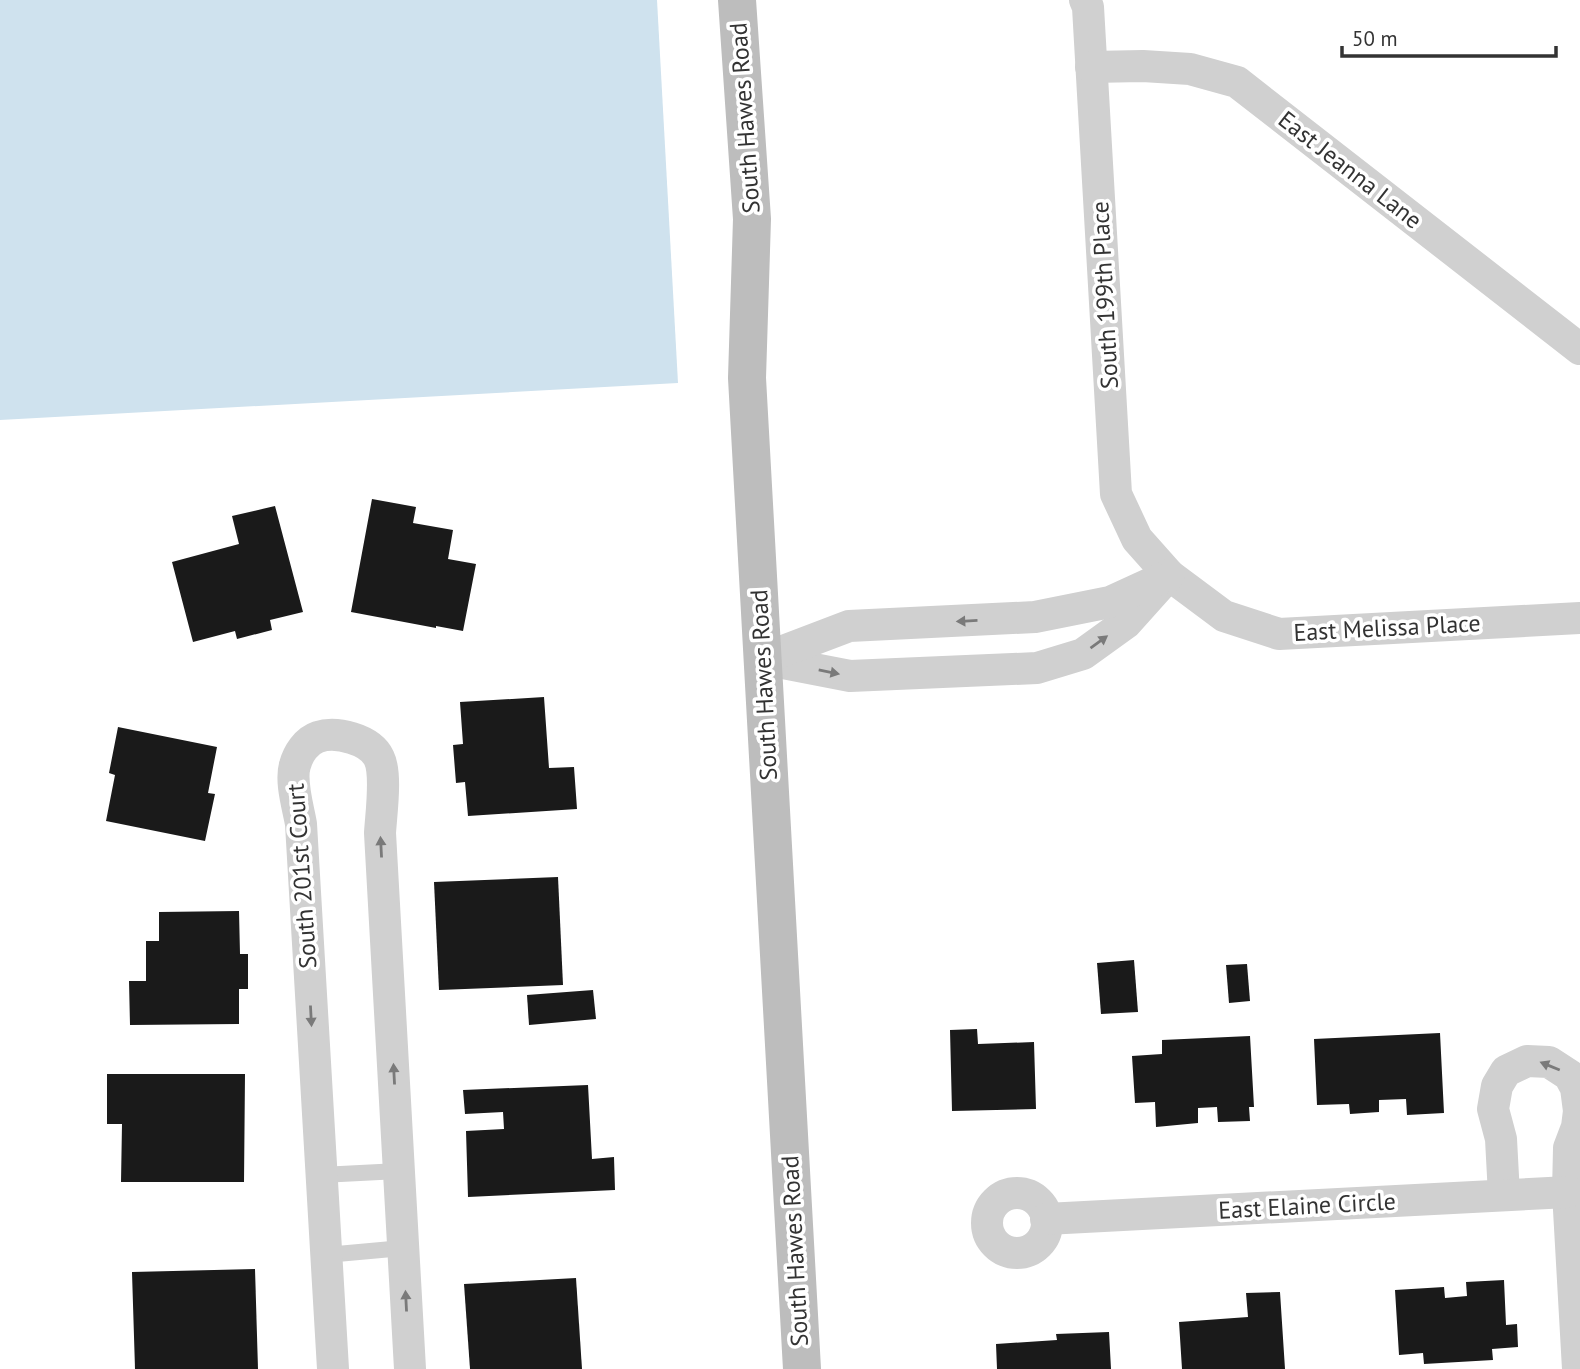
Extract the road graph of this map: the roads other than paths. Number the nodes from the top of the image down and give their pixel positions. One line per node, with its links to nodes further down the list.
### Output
1 (737, 0): 8 (main road, South Hawes Road)
2 (1085, 0): 3 (street, South 199th Place)
3 (1091, 67): 4 (street, East Jeanna Lane); 5 (street, South 199th Place)
4 (1580, 349)
5 (1169, 575): 6 (street, East Melissa Place); 7 (street); 9 (street, one-way to 5)
6 (1580, 618)
7 (1006, 619): 8 (street, one-way to 8); 9 (street)
8 (762, 659): 9 (street, one-way to 9); 19 (main road, South Hawes Road)
9 (1008, 670)
10 (399, 1171): 11 (lane); 11 (street, South 201st Court, one-way to 11); 15 (street, South 201st Court)
11 (321, 1175): 16 (street, South 201st Court)
12 (1568, 1192): 13 (street, East Elaine Circle); 13 (street, one-way to 13); 20 (street)
13 (1504, 1195): 14 (street, East Elaine Circle)
14 (1046, 1220)
15 (403, 1248): 16 (lane); 18 (street, South 201st Court, one-way to 15)
16 (326, 1255): 17 (street, South 201st Court)
17 (333, 1369)
18 (410, 1369)
19 (802, 1369)
20 (1578, 1369)

